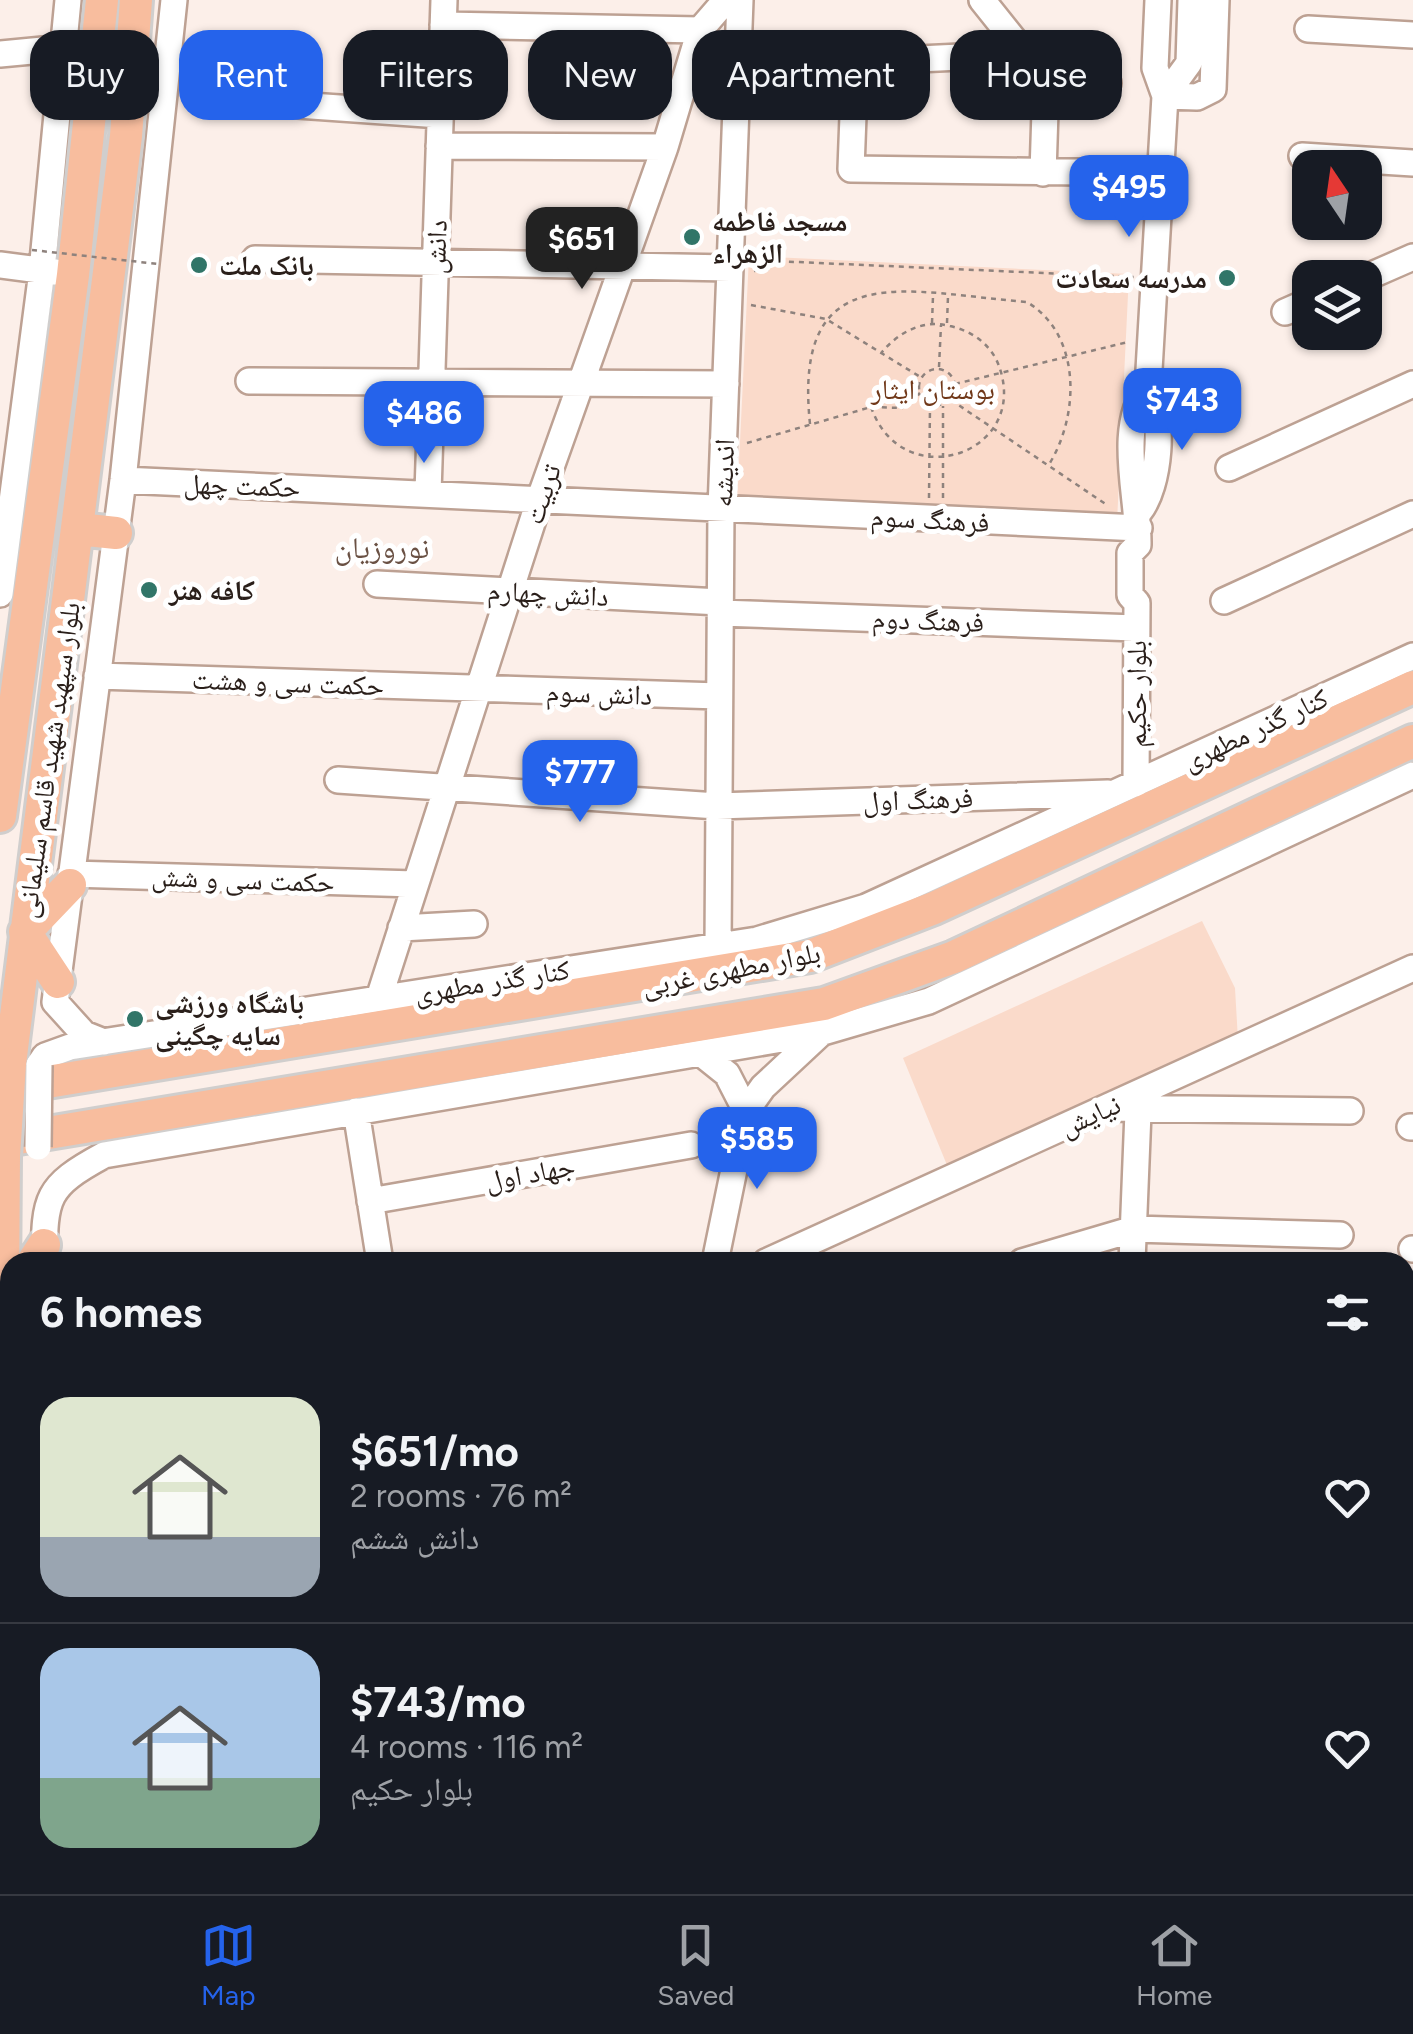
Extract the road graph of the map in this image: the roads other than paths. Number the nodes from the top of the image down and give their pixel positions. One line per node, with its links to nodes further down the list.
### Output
1 (68, 0): 13 (street)
2 (102, 0): 38 (main road, بلوار سپهبد شهید قاسم سلیمانی)
3 (136, 0): 26 (main road, بلوار سپهبد شهید قاسم سلیمانی)
4 (174, 0): 21 (street)
5 (726, 0): 14 (street, تربیت)
6 (740, 0): 40 (street, اندیشه)
7 (982, 0): 15 (street)
8 (1158, 0): 20 (street, بلوار حکیم)
9 (1192, 0): 20 (street, بلوار حکیم)
10 (1216, 0): 20 (street)
11 (443, 12): 14 (street)
12 (1308, 29): 16 (street)
13 (66, 30)
14 (700, 30)
15 (1005, 30)
16 (1413, 35)
17 (30, 51): 18 (street)
18 (0, 54)
19 (692, 57): 28 (street, تربیت)
20 (1165, 96): 56 (street, بلوار حکیم)
21 (162, 117): 26 (street); 31 (street)
22 (59, 120): 38 (street)
23 (440, 120): 27 (street, دانش)
24 (853, 120): 32 (street)
25 (1045, 120): 32 (street)
26 (126, 136): 31 (street); 55 (main road, بلوار سپهبد شهید قاسم سلیمانی)
27 (439, 146): 28 (street); 36 (street, دانش)
28 (665, 147): 39 (street, تربیت)
29 (1382, 160): 30 (street)
30 (1413, 162)
31 (156, 168): 50 (street)
32 (1043, 172): 33 (street)
33 (1084, 172)
34 (1413, 256): 41 (street)
35 (255, 259): 36 (street)
36 (435, 260): 39 (street); 46 (street, دانش)
37 (0, 265): 38 (street)
38 (49, 265): 60 (street); 79 (main road, بلوار سپهبد شهید قاسم سلیمانی)
39 (622, 265): 40 (street); 44 (street, تربیت)
40 (740, 269): 47 (street, اندیشه)
41 (1382, 270)
42 (1292, 309): 43 (street)
43 (1285, 312)
44 (582, 380): 46 (street); 47 (street); 52 (street, تربیت)
45 (248, 381): 46 (street)
46 (431, 384): 51 (street, دانش)
47 (726, 384): 53 (street, اندیشه)
48 (1413, 384): 49 (street)
49 (1229, 468)
50 (123, 480): 51 (street, حکمت چهل); 57 (street)
51 (428, 493): 52 (street, حکمت چهل)
52 (540, 498): 53 (street, حکمت چهل); 59 (street, تربیت)
53 (721, 509): 56 (street, فرهنگ سوم); 62 (street, اندیشه)
54 (1413, 514): 61 (street)
55 (78, 529): 57 (main road); 86 (main road, بلوار سپهبد شهید قاسم سلیمانی)
56 (1138, 529): 63 (street, بلوار حکیم)
57 (116, 533): 65 (street)
58 (377, 584): 59 (street, دانش چهارم)
59 (510, 591): 62 (street, دانش چهارم); 67 (street, تربیت)
60 (0, 594)
61 (1224, 601)
62 (720, 607): 63 (street, فرهنگ دوم); 68 (street, اندیشه)
63 (1137, 615): 76 (street, بلوار حکیم)
64 (1413, 656): 70 (street, کنار گذر مطهری)
65 (97, 676): 67 (street, حکمت سی و هشت); 81 (street)
66 (1413, 687): 69 (main road, بلوار مطهری غربی)
67 (478, 689): 68 (street, دانش سوم); 75 (street, تربیت)
68 (719, 696): 77 (street, اندیشه)
69 (1382, 701): 70 (street); 82 (main road, بلوار مطهری غربی)
70 (1312, 703): 76 (street, کنار گذر مطهری)
71 (1413, 741): 72 (main road, بلوار مطهری غربی)
72 (1372, 760): 78 (street); 102 (main road, بلوار مطهری غربی)
73 (1413, 775): 78 (street)
74 (338, 780): 75 (street, فرهنگ اول)
75 (446, 788): 77 (street, فرهنگ اول); 83 (street, تربیت)
76 (1127, 788): 77 (street, فرهنگ اول); 80 (street, کنار گذر مطهری)
77 (718, 806): 87 (street, اندیشه)
78 (1334, 812): 91 (street)
79 (0, 816)
80 (1022, 838): 82 (street); 87 (street, کنار گذر مطهری)
81 (70, 880): 83 (street, حکمت سی و شش); 86 (main road); 89 (street)
82 (996, 880): 94 (main road, بلوار مطهری غربی)
83 (416, 884): 85 (street, تربیت)
84 (474, 924): 85 (street)
85 (401, 928): 90 (street, تربیت)
86 (25, 932): 89 (main road); 94 (main road, بلوار سپهبد شهید قاسم سلیمانی)
87 (718, 946): 90 (street, کنار گذر مطهری)
88 (1413, 968): 95 (street, نيايش)
89 (58, 982): 92 (street)
90 (378, 998): 92 (street, کنار گذر مطهری)
91 (823, 1032): 93 (street); 98 (street)
92 (109, 1043): 94 (street, کنار گذر مطهری)
93 (702, 1054): 97 (street); 98 (street)
94 (16, 1073): 102 (main road, بلوار سپهبد شهید قاسم سلیمانی, bridge); 103 (street, bridge)
95 (1150, 1088): 96 (street, نيايش); 100 (street)
96 (1106, 1108): 100 (street); 111 (street, نيايش)
97 (356, 1111): 103 (street); 104 (street)
98 (746, 1111): 110 (street)
99 (1350, 1111): 100 (street)
100 (1138, 1112): 105 (street)
101 (691, 1145): 104 (street, جهاد اول)
102 (2, 1148): 107 (main road, بلوار سپهبد شهید قاسم سلیمانی)
103 (104, 1155): 108 (street)
104 (370, 1200): 109 (street)
105 (1134, 1229): 106 (street); 112 (street); 113 (street)
106 (1340, 1235)
107 (6, 1252)
108 (41, 1252)
109 (378, 1252)
110 (717, 1252)
111 (788, 1252)
112 (1056, 1252)
113 (1133, 1252)

